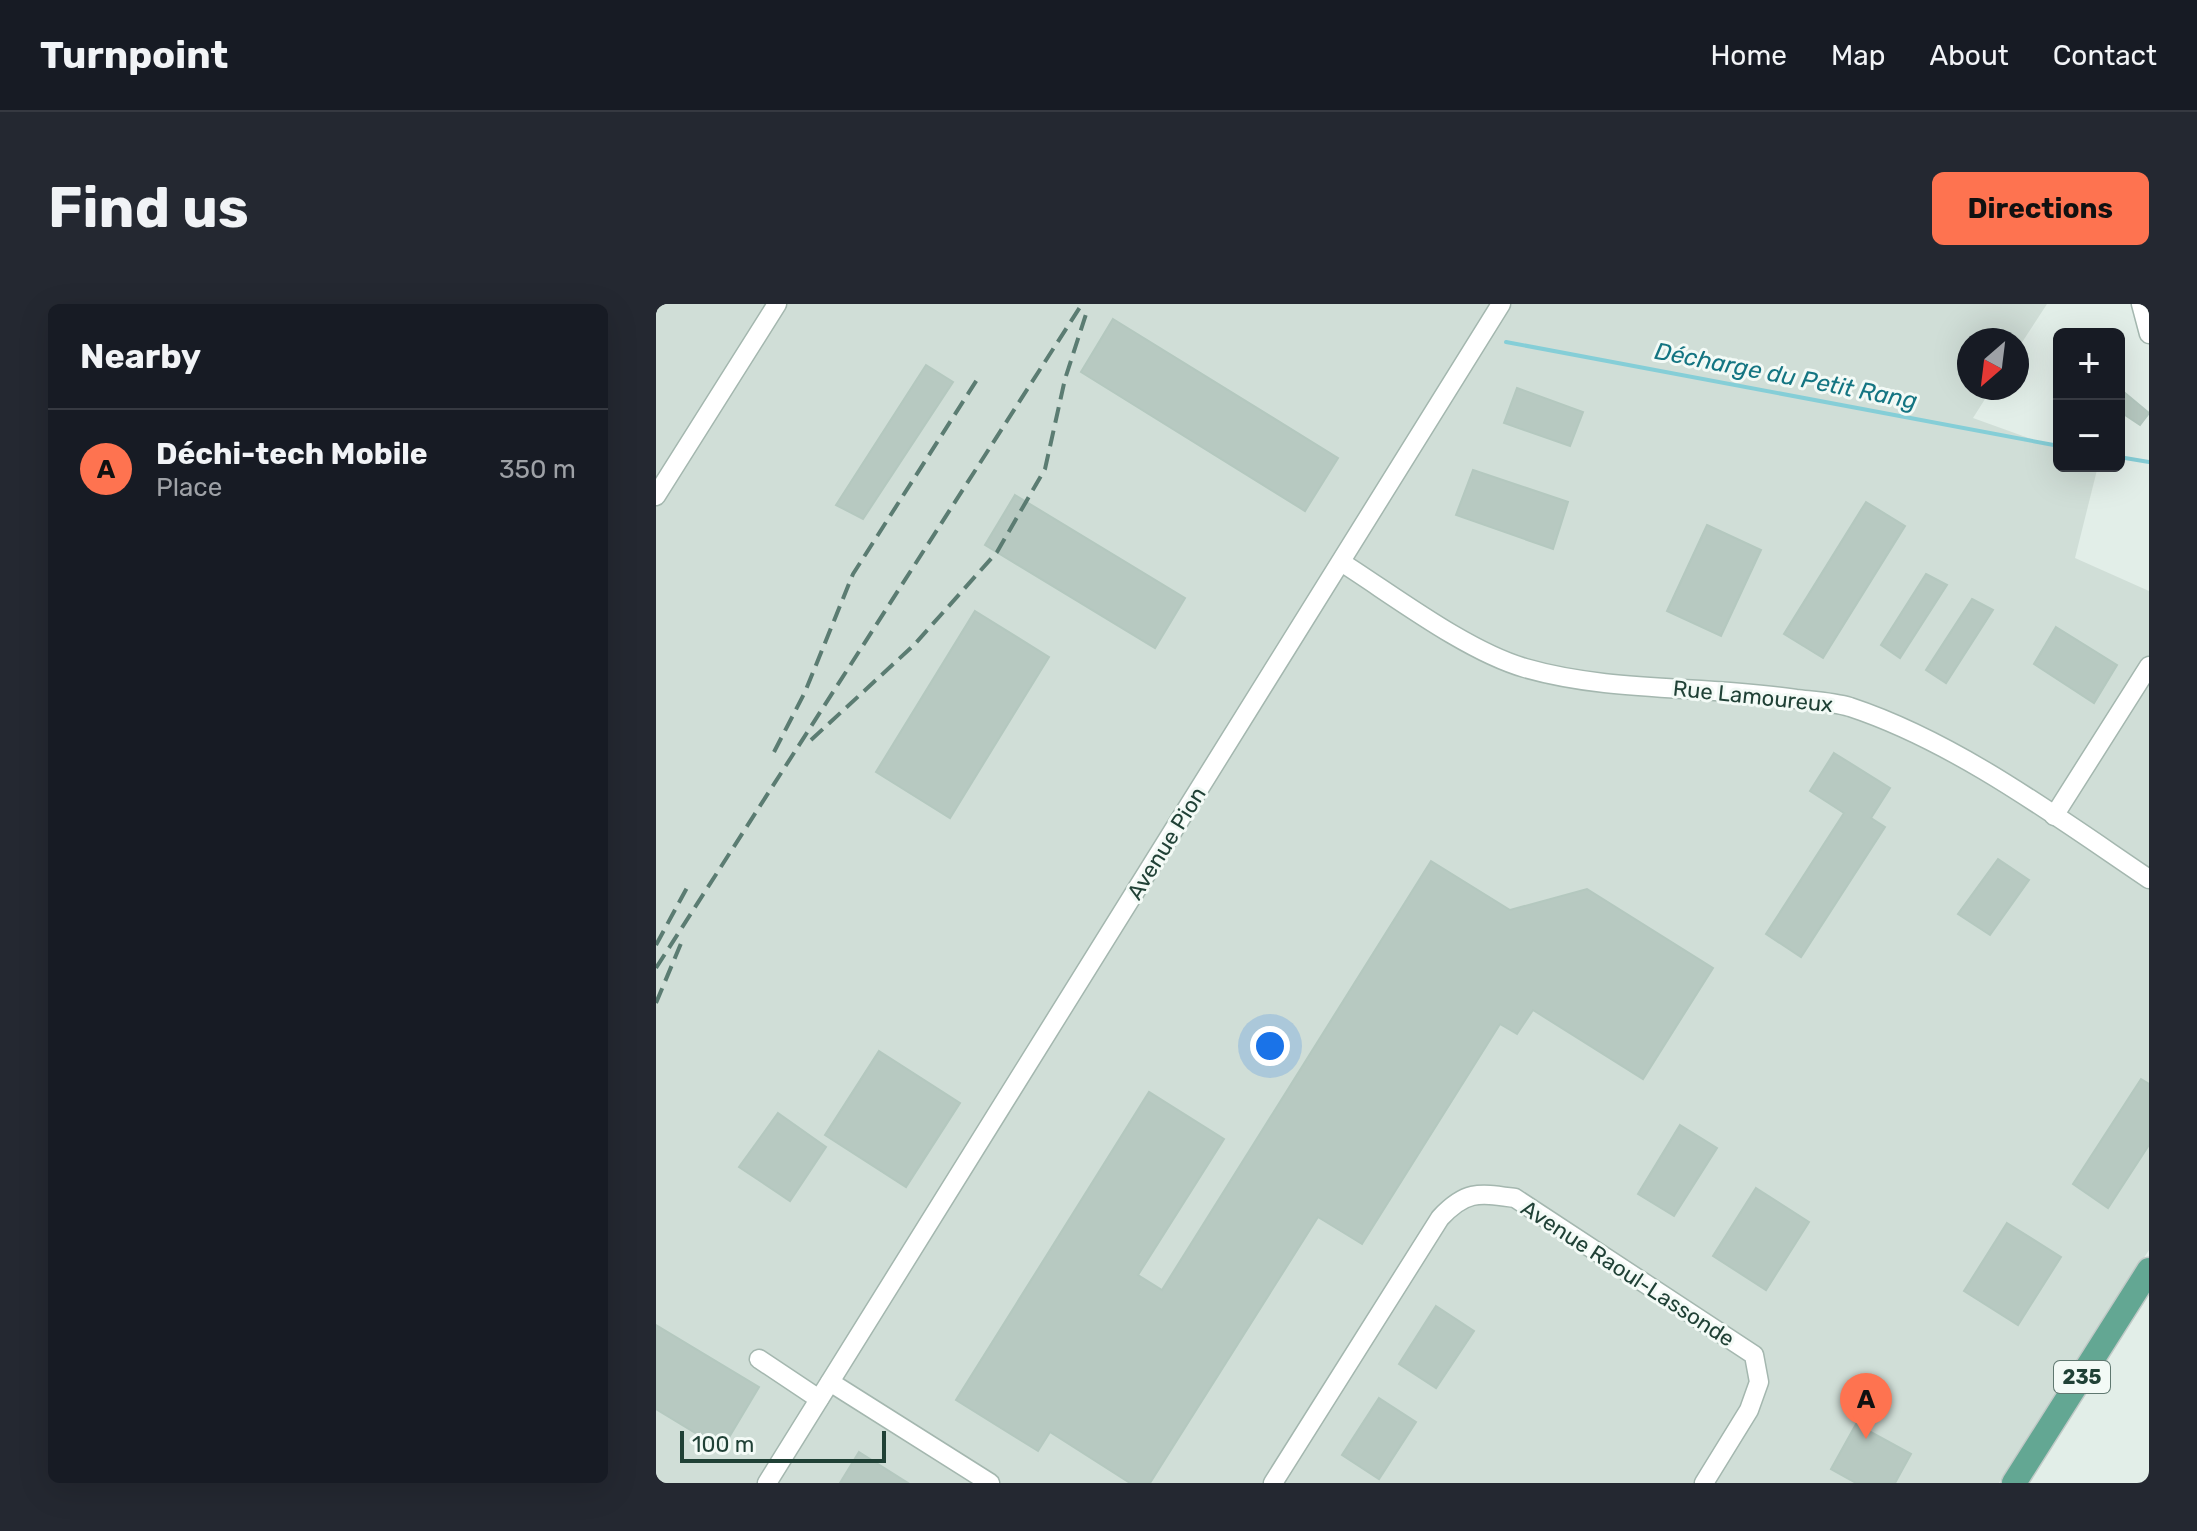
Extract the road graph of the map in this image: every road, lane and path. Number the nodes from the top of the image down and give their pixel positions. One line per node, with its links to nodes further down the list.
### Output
1 (777, 304): 5 (street)
2 (1501, 304): 6 (street, Avenue Pion)
3 (2141, 304): 4 (street)
4 (2149, 334)
5 (656, 496)
6 (1341, 562): 8 (street, Rue Lamoureux); 12 (street, Avenue Pion)
7 (2149, 666): 8 (street)
8 (2054, 816): 9 (street, Rue Lamoureux)
9 (2149, 879)
10 (2149, 1270): 18 (main road, 235)
11 (759, 1359): 13 (street)
12 (830, 1382): 13 (street, Avenue Pion); 15 (street)
13 (819, 1399): 14 (street, Avenue Pion)
14 (767, 1483)
15 (990, 1483)
16 (1273, 1483): 17 (street, Avenue Raoul-Lassonde)
17 (1704, 1483)
18 (2014, 1483)

